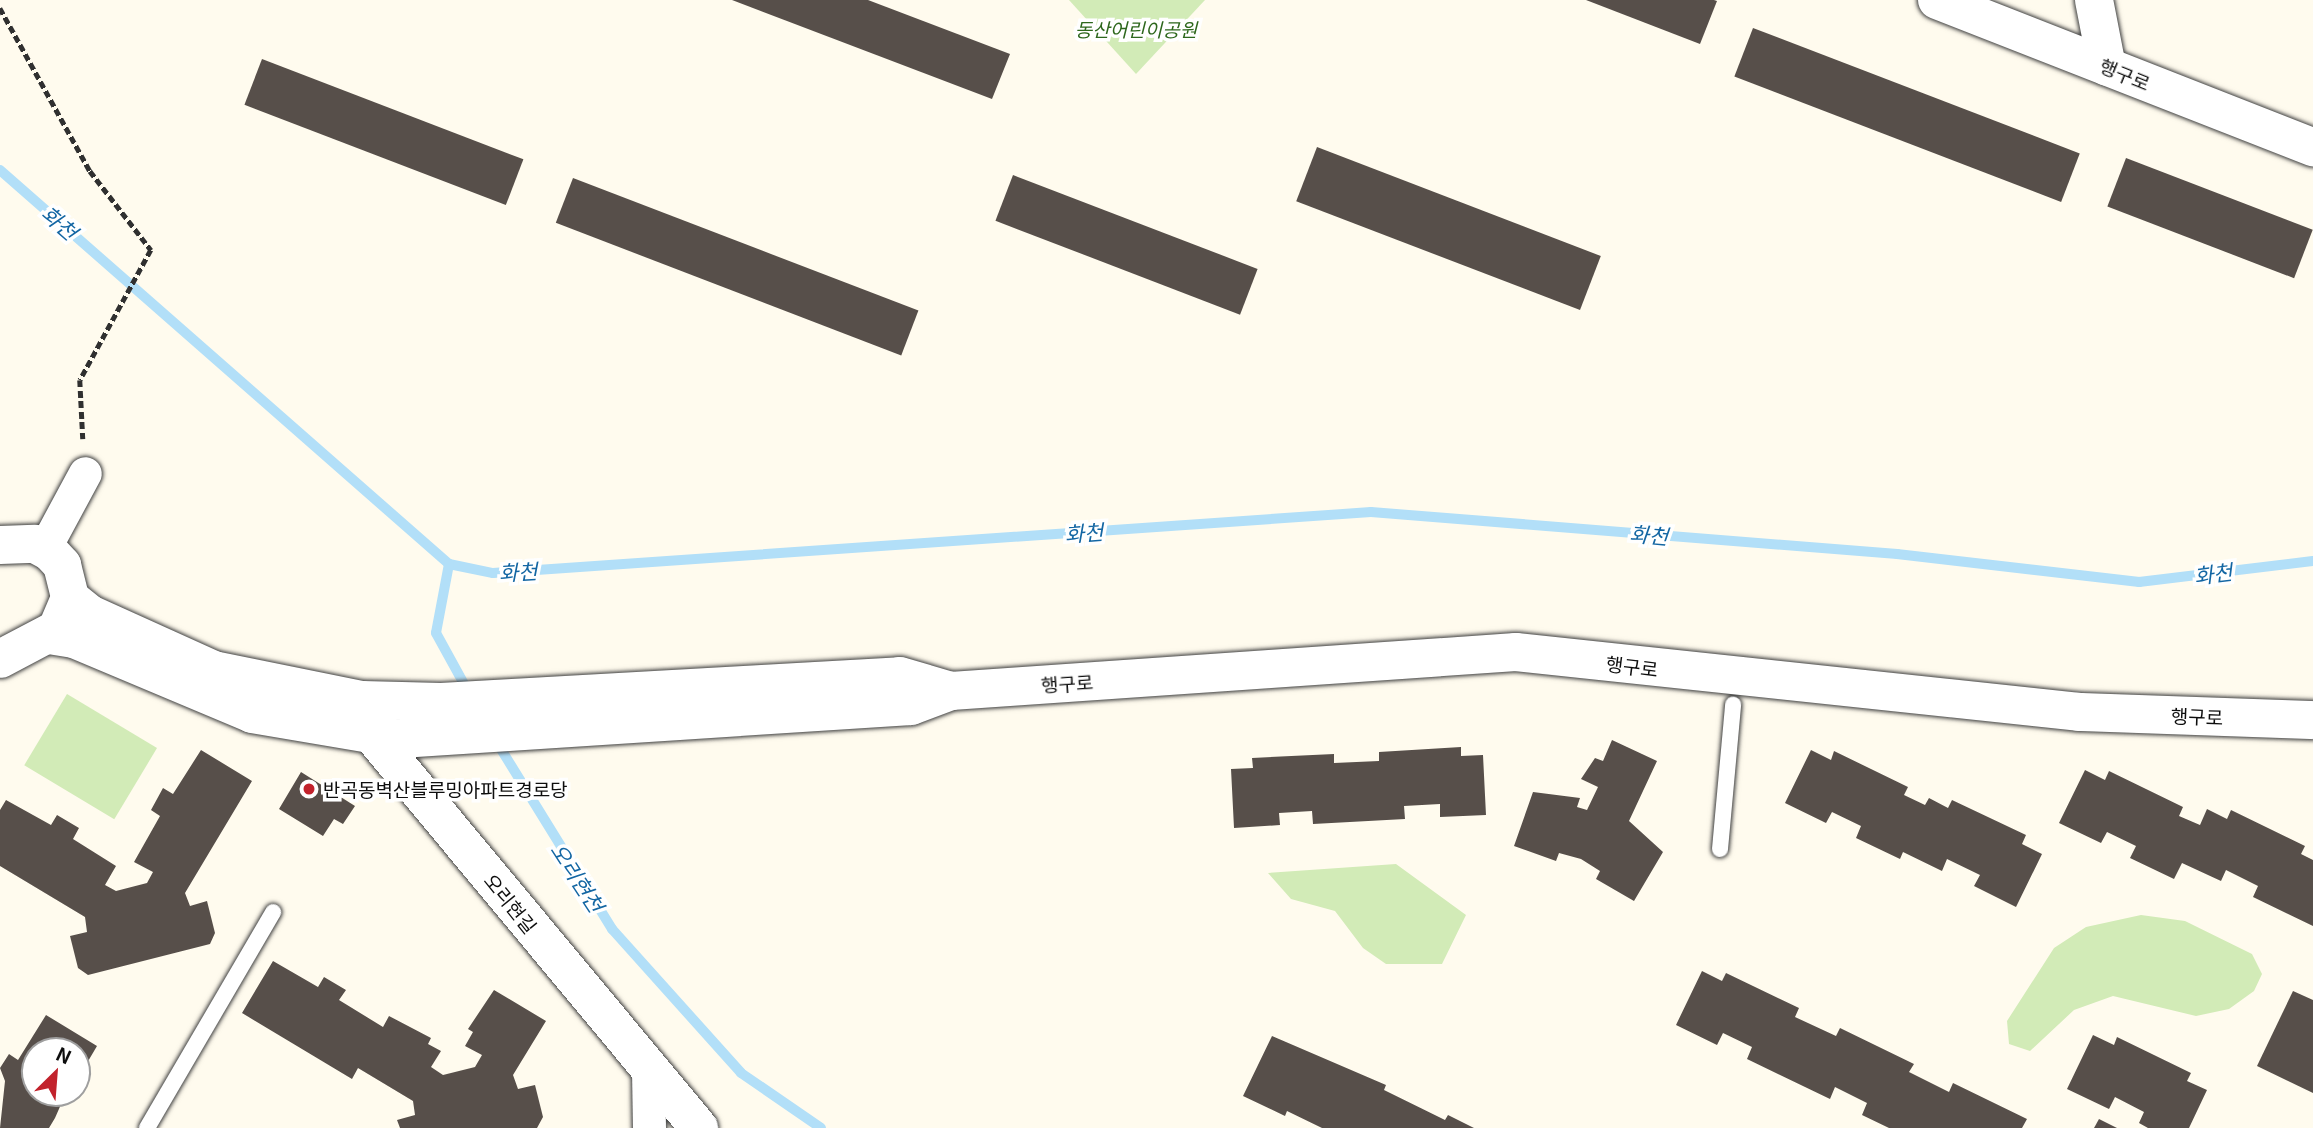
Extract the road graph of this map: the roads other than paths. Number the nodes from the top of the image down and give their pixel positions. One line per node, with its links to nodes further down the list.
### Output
1 (1937, 0): 3 (street, 행구로)
2 (2094, 0): 3 (street)
3 (2106, 67): 4 (street, 행구로)
4 (2313, 147)
5 (85, 473): 7 (street)
6 (0, 544): 7 (street)
7 (44, 549): 8 (street)
8 (70, 598): 9 (street); 11 (street)
9 (19, 645): 13 (street)
10 (1733, 705): 14 (lane)
11 (654, 706): 12 (street, 행구로); 13 (street)
12 (2313, 720)
13 (387, 737): 16 (street, 오리현길)
14 (1720, 849)
15 (273, 912): 17 (lane)
16 (648, 1070): 18 (street); 19 (street, 오리현길)
17 (147, 1128)
18 (649, 1128)
19 (699, 1128)

